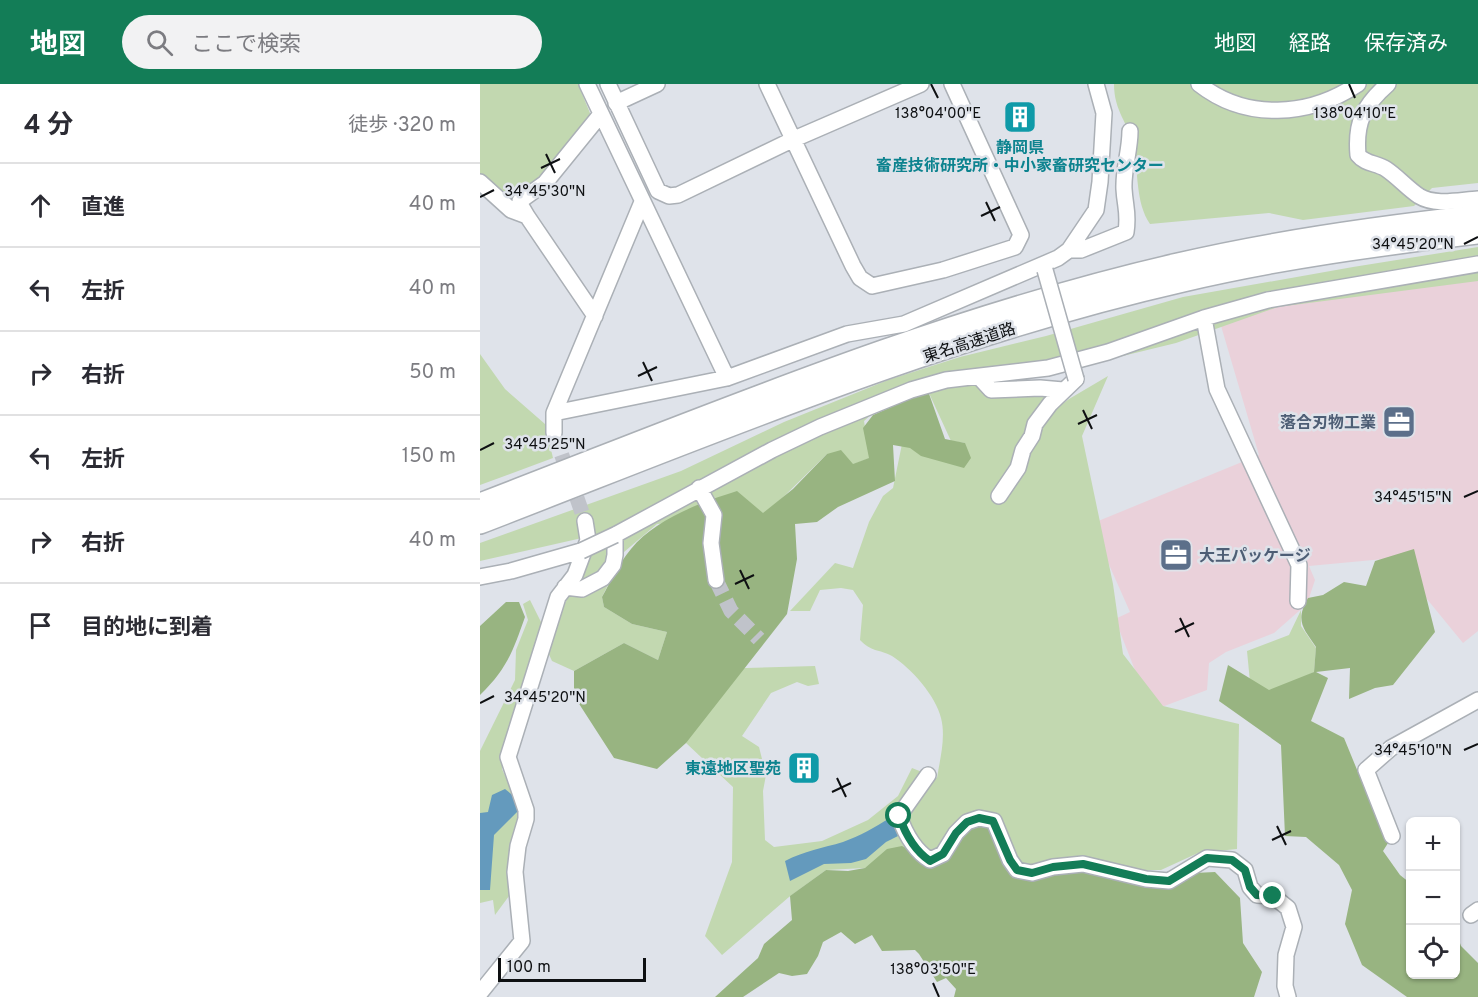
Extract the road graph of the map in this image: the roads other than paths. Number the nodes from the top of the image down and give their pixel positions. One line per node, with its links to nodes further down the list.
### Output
1 (587, 84): 12 (street)
2 (608, 84): 11 (street)
3 (657, 84): 11 (street)
4 (767, 84): 14 (street)
5 (921, 84): 14 (street)
6 (952, 84): 14 (street)
7 (1096, 84): 21 (street)
8 (1199, 84): 9 (street)
9 (1358, 84)
10 (1388, 84): 16 (street)
11 (616, 103): 14 (street)
12 (602, 114): 17 (street); 18 (street)
13 (1130, 131): 21 (street)
14 (792, 140)
15 (480, 182): 18 (street)
16 (1478, 198)
17 (642, 202): 24 (street); 27 (street)
18 (527, 216): 24 (street)
19 (1478, 216): 33 (highway, 東名高速道路)
20 (1478, 233): 35 (highway, 東名高速道路)
21 (1069, 250): 23 (street)
22 (1478, 264): 25 (street)
23 (1044, 267): 27 (street); 28 (street, bridge)
24 (595, 316): 29 (street)
25 (1204, 318): 26 (street); 40 (street)
26 (979, 376): 28 (street); 31 (street)
27 (727, 378): 29 (street)
28 (1063, 390): 32 (street)
29 (554, 413): 30 (street)
30 (554, 433)
31 (699, 488): 36 (street); 38 (street)
32 (999, 496)
33 (480, 504)
34 (585, 521): 39 (street)
35 (480, 523)
36 (615, 535): 37 (street, bridge); 39 (street)
37 (480, 577)
38 (716, 579)
39 (566, 587): 44 (street)
40 (1298, 601)
41 (1478, 700): 43 (street)
42 (928, 775): 45 (street)
43 (1392, 836)
44 (480, 993)
45 (1288, 997)

